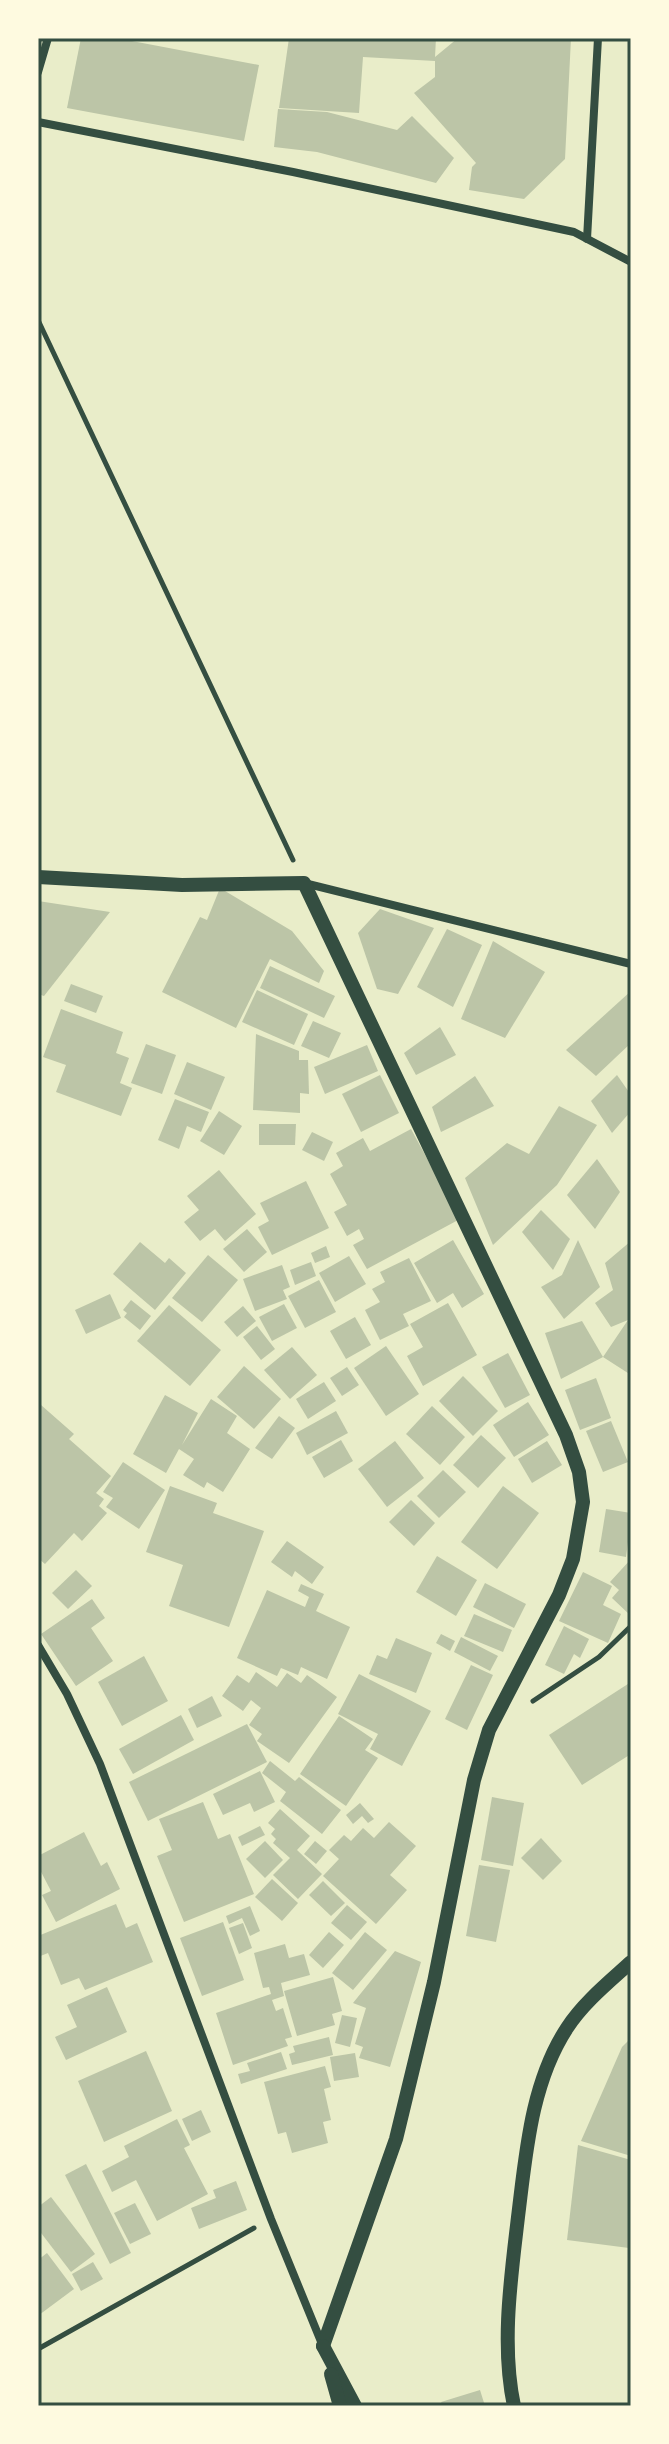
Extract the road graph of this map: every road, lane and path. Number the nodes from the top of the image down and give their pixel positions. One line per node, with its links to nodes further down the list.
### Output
1 (48, 38): 3 (street)
2 (598, 38): 5 (street)
3 (38, 72)
4 (38, 122): 5 (street)
5 (587, 239): 6 (street)
6 (631, 262)
7 (38, 320): 9 (path)
8 (38, 877): 9 (street)
9 (304, 883): 10 (street); 16 (street)
10 (631, 964)
11 (631, 1626): 13 (path)
12 (38, 1645): 15 (street)
13 (526, 1706)
14 (631, 1962): 20 (street)
15 (271, 2219): 16 (street); 17 (path)
16 (323, 2346): 18 (street); 19 (street)
17 (38, 2349)
18 (340, 2406)
19 (355, 2406)
20 (514, 2406)

